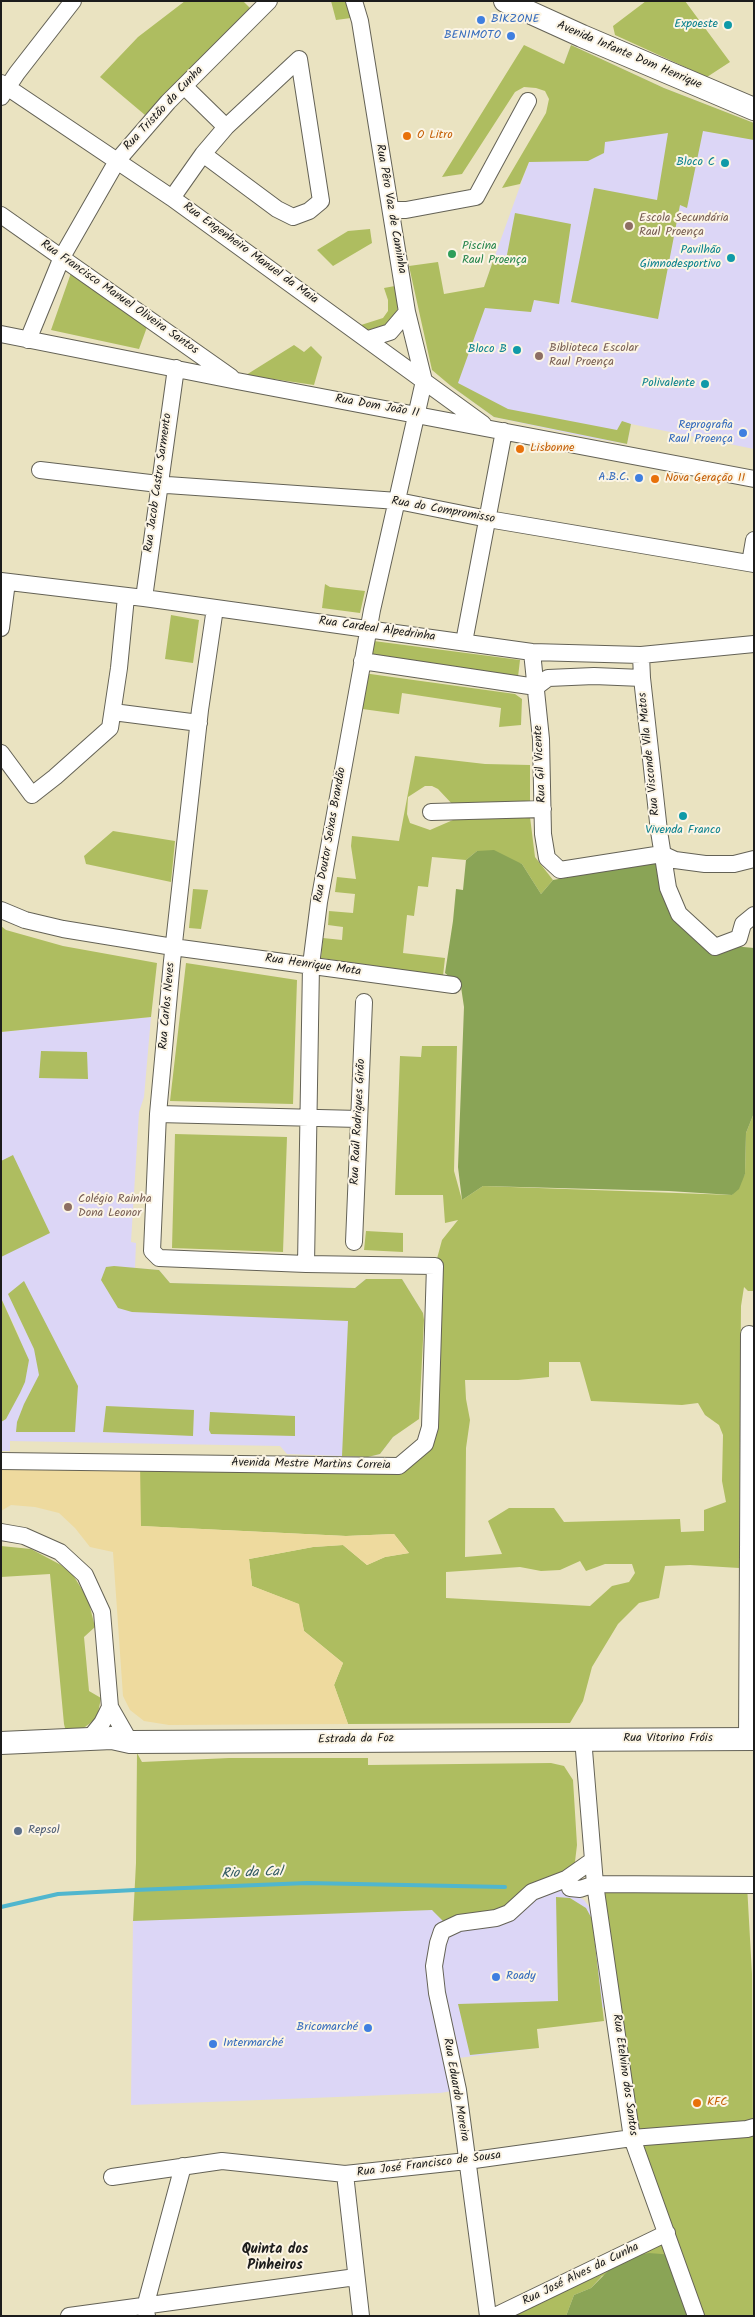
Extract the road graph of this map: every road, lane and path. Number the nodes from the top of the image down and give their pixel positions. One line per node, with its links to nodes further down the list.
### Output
1 (73, 1): 6 (street)
2 (269, 1): 5 (street, Rua Tristão da Cunha)
3 (505, 1): 8 (main road, Avenida Infante Dom Henrique)
4 (355, 2): 13 (street, Rua Pêro Vaz de Caminha)
5 (184, 86): 9 (street); 11 (street, Rua Tristão da Cunha)
6 (3, 89): 11 (street, Rua Engenheiro Manuel da Maia)
7 (528, 101): 13 (street)
8 (754, 109)
9 (226, 127): 10 (street); 10 (street)
10 (203, 154): 12 (street)
11 (117, 161): 12 (street, Rua Engenheiro Manuel da Maia); 15 (street, Rua Tristão da Cunha)
12 (172, 198): 18 (street, Rua Engenheiro Manuel da Maia)
13 (391, 210): 16 (street, Rua Pêro Vaz de Caminha)
14 (1, 215): 15 (street, Rua Francisco Manuel Oliveira Santos)
15 (62, 257): 19 (street, Rua Tristão da Cunha); 21 (street, Rua Francisco Manuel Oliveira Santos)
16 (407, 312): 18 (street); 22 (street, Rua Pêro Vaz de Caminha)
17 (1, 334): 19 (street, Rua Dom João II)
18 (368, 339): 22 (street, Rua Engenheiro Manuel da Maia)
19 (28, 340): 20 (street, Rua Dom João II)
20 (176, 368): 21 (street, Rua Dom João II); 28 (street, Rua Jacob Castro Sarmento)
21 (237, 381): 23 (street, Rua Dom João II)
22 (424, 381): 23 (street, Rua Pêro Vaz de Caminha); 24 (street, Rua Engenheiro Manuel da Maia)
23 (416, 414): 24 (street, Rua Dom João II); 29 (street, Rua Doutor Seixas Brandão)
24 (487, 428): 25 (street, Rua Dom João II)
25 (504, 431): 27 (street, Rua Dom João II); 30 (street)
26 (40, 470): 28 (street, Rua do Compromisso)
27 (754, 478)
28 (158, 484): 29 (street, Rua do Compromisso); 35 (street, Rua Jacob Castro Sarmento)
29 (398, 501): 30 (street, Rua do Compromisso); 38 (street, Rua Doutor Seixas Brandão)
30 (488, 519): 32 (street, Rua do Compromisso); 39 (street)
31 (754, 540): 32 (street)
32 (752, 563)
33 (4, 581): 34 (street, Rua Cardeal Alpedrinha); 37 (street)
34 (126, 597): 35 (street, Rua Cardeal Alpedrinha); 46 (street)
35 (144, 598): 36 (street, Rua Cardeal Alpedrinha)
36 (214, 608): 38 (street, Rua Cardeal Alpedrinha); 47 (street, Rua Carlos Neves)
37 (1, 628)
38 (368, 629): 39 (street, Rua Cardeal Alpedrinha); 43 (street, Rua Doutor Seixas Brandão)
39 (464, 642): 41 (street, Rua Cardeal Alpedrinha)
40 (754, 644): 42 (street, Rua Cardeal Alpedrinha)
41 (532, 652): 42 (street, Rua Cardeal Alpedrinha); 45 (street, Rua Gil Vicente)
42 (641, 655): 44 (street, Rua Visconde Vila Matos)
43 (362, 661): 45 (street); 56 (street, Rua Doutor Seixas Brandão)
44 (642, 678): 45 (street); 51 (street, Rua Visconde Vila Matos)
45 (536, 687): 49 (street, Rua Gil Vicente)
46 (113, 712): 47 (street); 48 (street)
47 (199, 723): 55 (street, Rua Carlos Neves)
48 (1, 753)
49 (544, 809): 50 (street); 51 (street, Rua Gil Vicente)
50 (431, 812)
51 (662, 854): 52 (street); 54 (street, Rua Visconde Vila Matos)
52 (754, 859)
53 (1, 910): 55 (street, Rua Henrique Mota)
54 (748, 919)
55 (174, 947): 56 (street, Rua Henrique Mota); 59 (street, Rua Carlos Neves)
56 (311, 965): 57 (street, Rua Henrique Mota); 60 (street, Rua Doutor Seixas Brandão)
57 (453, 986)
58 (364, 1002): 61 (street, Rua Raúl Rodrigues Girão)
59 (158, 1114): 60 (street); 63 (street, Rua Carlos Neves)
60 (308, 1118): 61 (street); 63 (street, Rua Doutor Seixas Brandão)
61 (359, 1119): 62 (street, Rua Raúl Rodrigues Girão)
62 (354, 1242)
63 (306, 1264): 65 (street, Avenida Mestre Martins Correia)
64 (749, 1334): 69 (street)
65 (1, 1461)
66 (1, 1532): 67 (street)
67 (24, 1536): 68 (street); 70 (street)
68 (1, 1538)
69 (751, 1552): 73 (street)
70 (110, 1707): 72 (street); 74 (street)
71 (583, 1738): 73 (main road, Rua Vitorino Fróis); 74 (main road, Estrada da Foz); 77 (street)
72 (89, 1739): 74 (main road, Estrada da Foz); 75 (main road, Estrada da Foz)
73 (750, 1739)
74 (130, 1742): 76 (main road, Estrada da Foz)
75 (1, 1743)
76 (1, 1758)
77 (593, 1860): 78 (street); 79 (street, Rua Etelvino dos Santos)
78 (563, 1884): 79 (street); 81 (street); 84 (street, Rua Eduardo Moreira)
79 (601, 1884): 80 (street); 81 (street, Rua Etelvino dos Santos)
80 (754, 1884)
81 (600, 1915): 83 (street, Rua Etelvino dos Santos)
82 (751, 2129): 83 (street, Rua José Francisco de Sousa)
83 (632, 2138): 84 (street, Rua José Francisco de Sousa); 88 (street, Rua Etelvino dos Santos)
84 (467, 2161): 86 (street, Rua José Francisco de Sousa); 93 (street, Rua Eduardo Moreira)
85 (183, 2166): 86 (street, Rua José Francisco de Sousa); 87 (street, Rua José Francisco de Sousa); 90 (street)
86 (345, 2174): 89 (street)
87 (112, 2177)
88 (667, 2233): 94 (street, Rua José Alves da Cunha); 95 (street, Rua Etelvino dos Santos)
89 (356, 2277): 90 (street); 92 (street)
90 (146, 2311): 91 (street)
91 (69, 2316)
92 (361, 2316)
93 (488, 2316)
94 (495, 2316)
95 (696, 2316)

